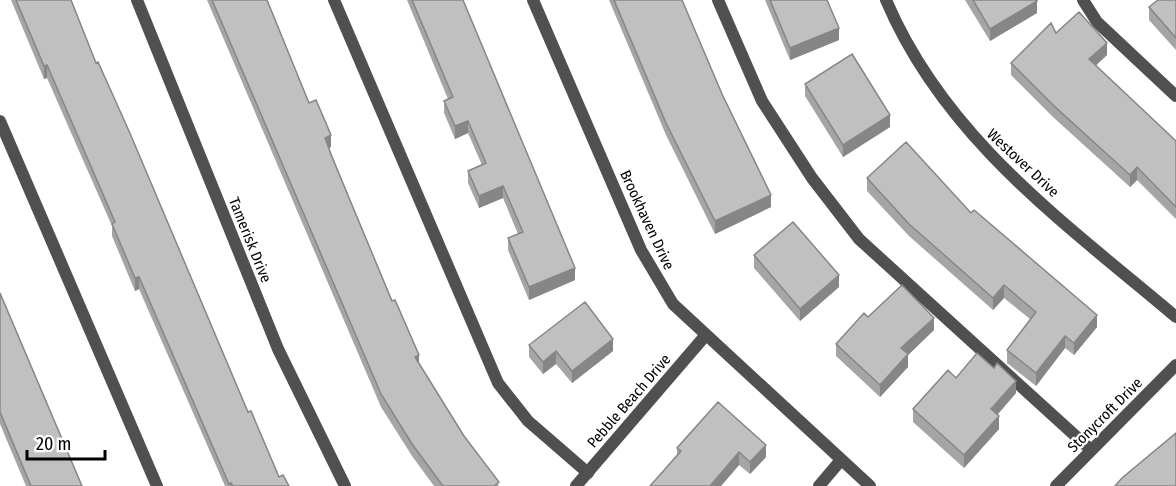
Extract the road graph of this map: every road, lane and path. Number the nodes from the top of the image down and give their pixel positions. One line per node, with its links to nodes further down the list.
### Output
1 (136, 0): 16 (street, Tamerisk Drive)
2 (334, 0): 14 (street)
3 (532, 0): 10 (street, Brookhaven Drive)
4 (718, 0): 12 (street)
5 (886, 0): 9 (street, Westover Drive)
6 (1083, 0): 7 (street)
7 (1176, 96)
8 (0, 121): 15 (street)
9 (1176, 317)
10 (705, 336): 13 (street, Brookhaven Drive); 14 (street, Pebble Beach Drive)
11 (1176, 365): 12 (street, Stonycroft Drive)
12 (1091, 450): 20 (street, Stonycroft Drive)
13 (841, 460): 18 (street); 19 (street, Brookhaven Drive)
14 (588, 473): 17 (street, Pebble Beach Drive)
15 (157, 486)
16 (345, 486)
17 (576, 486)
18 (819, 486)
19 (870, 486)
20 (1056, 486)

